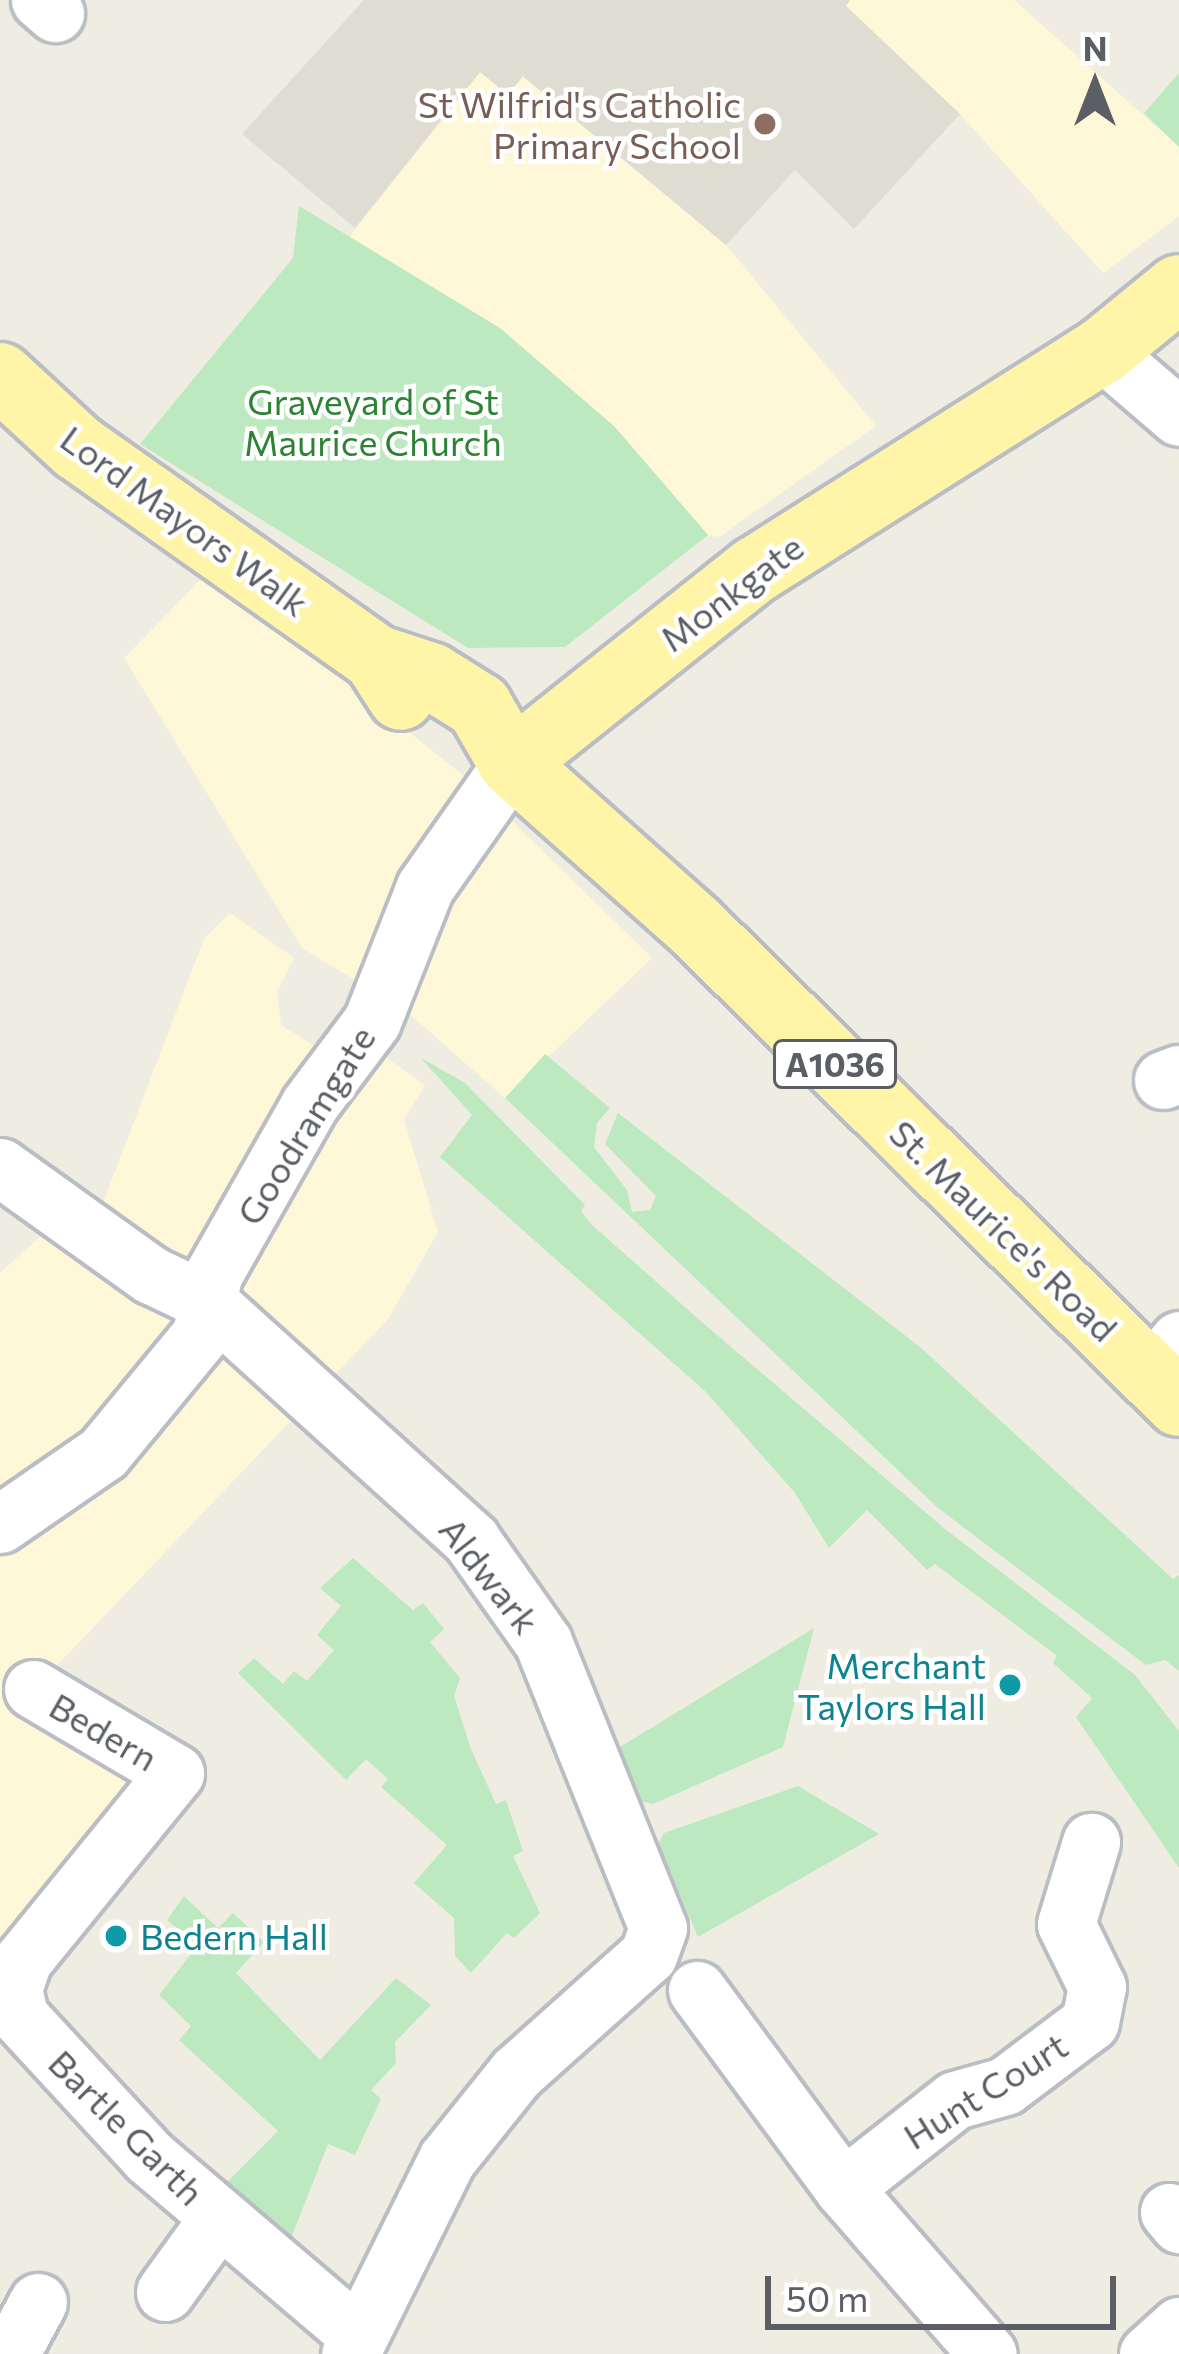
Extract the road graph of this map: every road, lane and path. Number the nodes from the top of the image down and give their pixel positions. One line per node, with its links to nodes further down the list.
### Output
1 (1179, 289): 2 (main road, Monkgate)
2 (1102, 351): 4 (street); 5 (main road, Monkgate)
3 (0, 376): 5 (main road, Lord Mayors Walk / A1036)
4 (1179, 417)
5 (512, 763): 6 (street, Monkgate); 9 (main road, St. Maurice's Road / A1036)
6 (388, 992): 8 (street, Goodramgate)
7 (0, 1167): 8 (street, Aldwark)
8 (208, 1302): 10 (street, Goodramgate); 20 (street, Aldwark)
9 (1170, 1372)
10 (0, 1523)
11 (33, 1690): 12 (street, Bedern)
12 (175, 1773): 16 (street, Bartle Garth)
13 (1091, 1842): 15 (street, Hunt Court)
14 (697, 1990): 15 (street)
15 (842, 2188): 22 (street)
16 (219, 2217): 17 (street); 20 (street, Bartle Garth)
17 (165, 2292)
18 (38, 2302): 21 (street)
19 (1179, 2326): 23 (street)
20 (354, 2344)
21 (10, 2354)
22 (988, 2354)
23 (1148, 2354)

